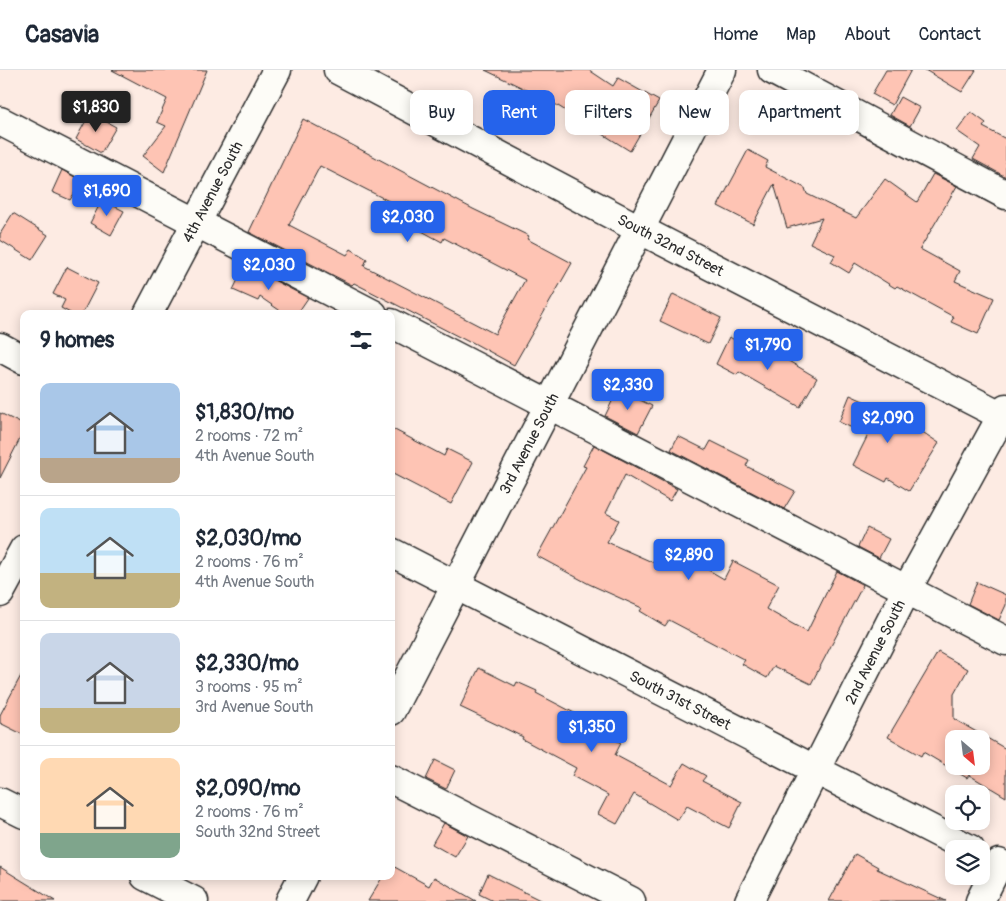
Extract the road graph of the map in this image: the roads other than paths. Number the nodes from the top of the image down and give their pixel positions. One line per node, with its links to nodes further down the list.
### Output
1 (277, 70): 7 (street, 4th Avenue South)
2 (338, 70): 8 (street, South 32nd Street)
3 (722, 70): 8 (street, 3rd Avenue South)
4 (772, 70): 6 (street)
5 (0, 121): 7 (street)
6 (1006, 195)
7 (195, 222): 9 (street, 4th Avenue South); 10 (street)
8 (639, 229): 14 (street, 3rd Avenue South); 15 (street, South 32nd Street)
9 (150, 310)
10 (365, 310)
11 (395, 325): 14 (street)
12 (0, 348): 13 (street)
13 (20, 358)
14 (550, 405): 19 (street, 3rd Avenue South); 20 (street)
15 (1005, 414): 20 (street, 2nd Avenue South)
16 (395, 554): 19 (street, South 31st Street)
17 (20, 558): 18 (street)
18 (8, 583)
19 (457, 586): 22 (street, 3rd Avenue South); 23 (street, South 31st Street)
20 (908, 589): 21 (street); 23 (street, 2nd Avenue South)
21 (1006, 641)
22 (395, 703)
23 (816, 771): 27 (street, South 31st Street); 34 (street, 2nd Avenue South)
24 (395, 781): 33 (street)
25 (0, 802): 26 (street)
26 (20, 812)
27 (952, 840)
28 (995, 861): 35 (street)
29 (153, 880): 31 (street)
30 (301, 880): 32 (street)
31 (194, 901)
32 (290, 901)
33 (631, 901)
34 (749, 901)
35 (980, 901)

